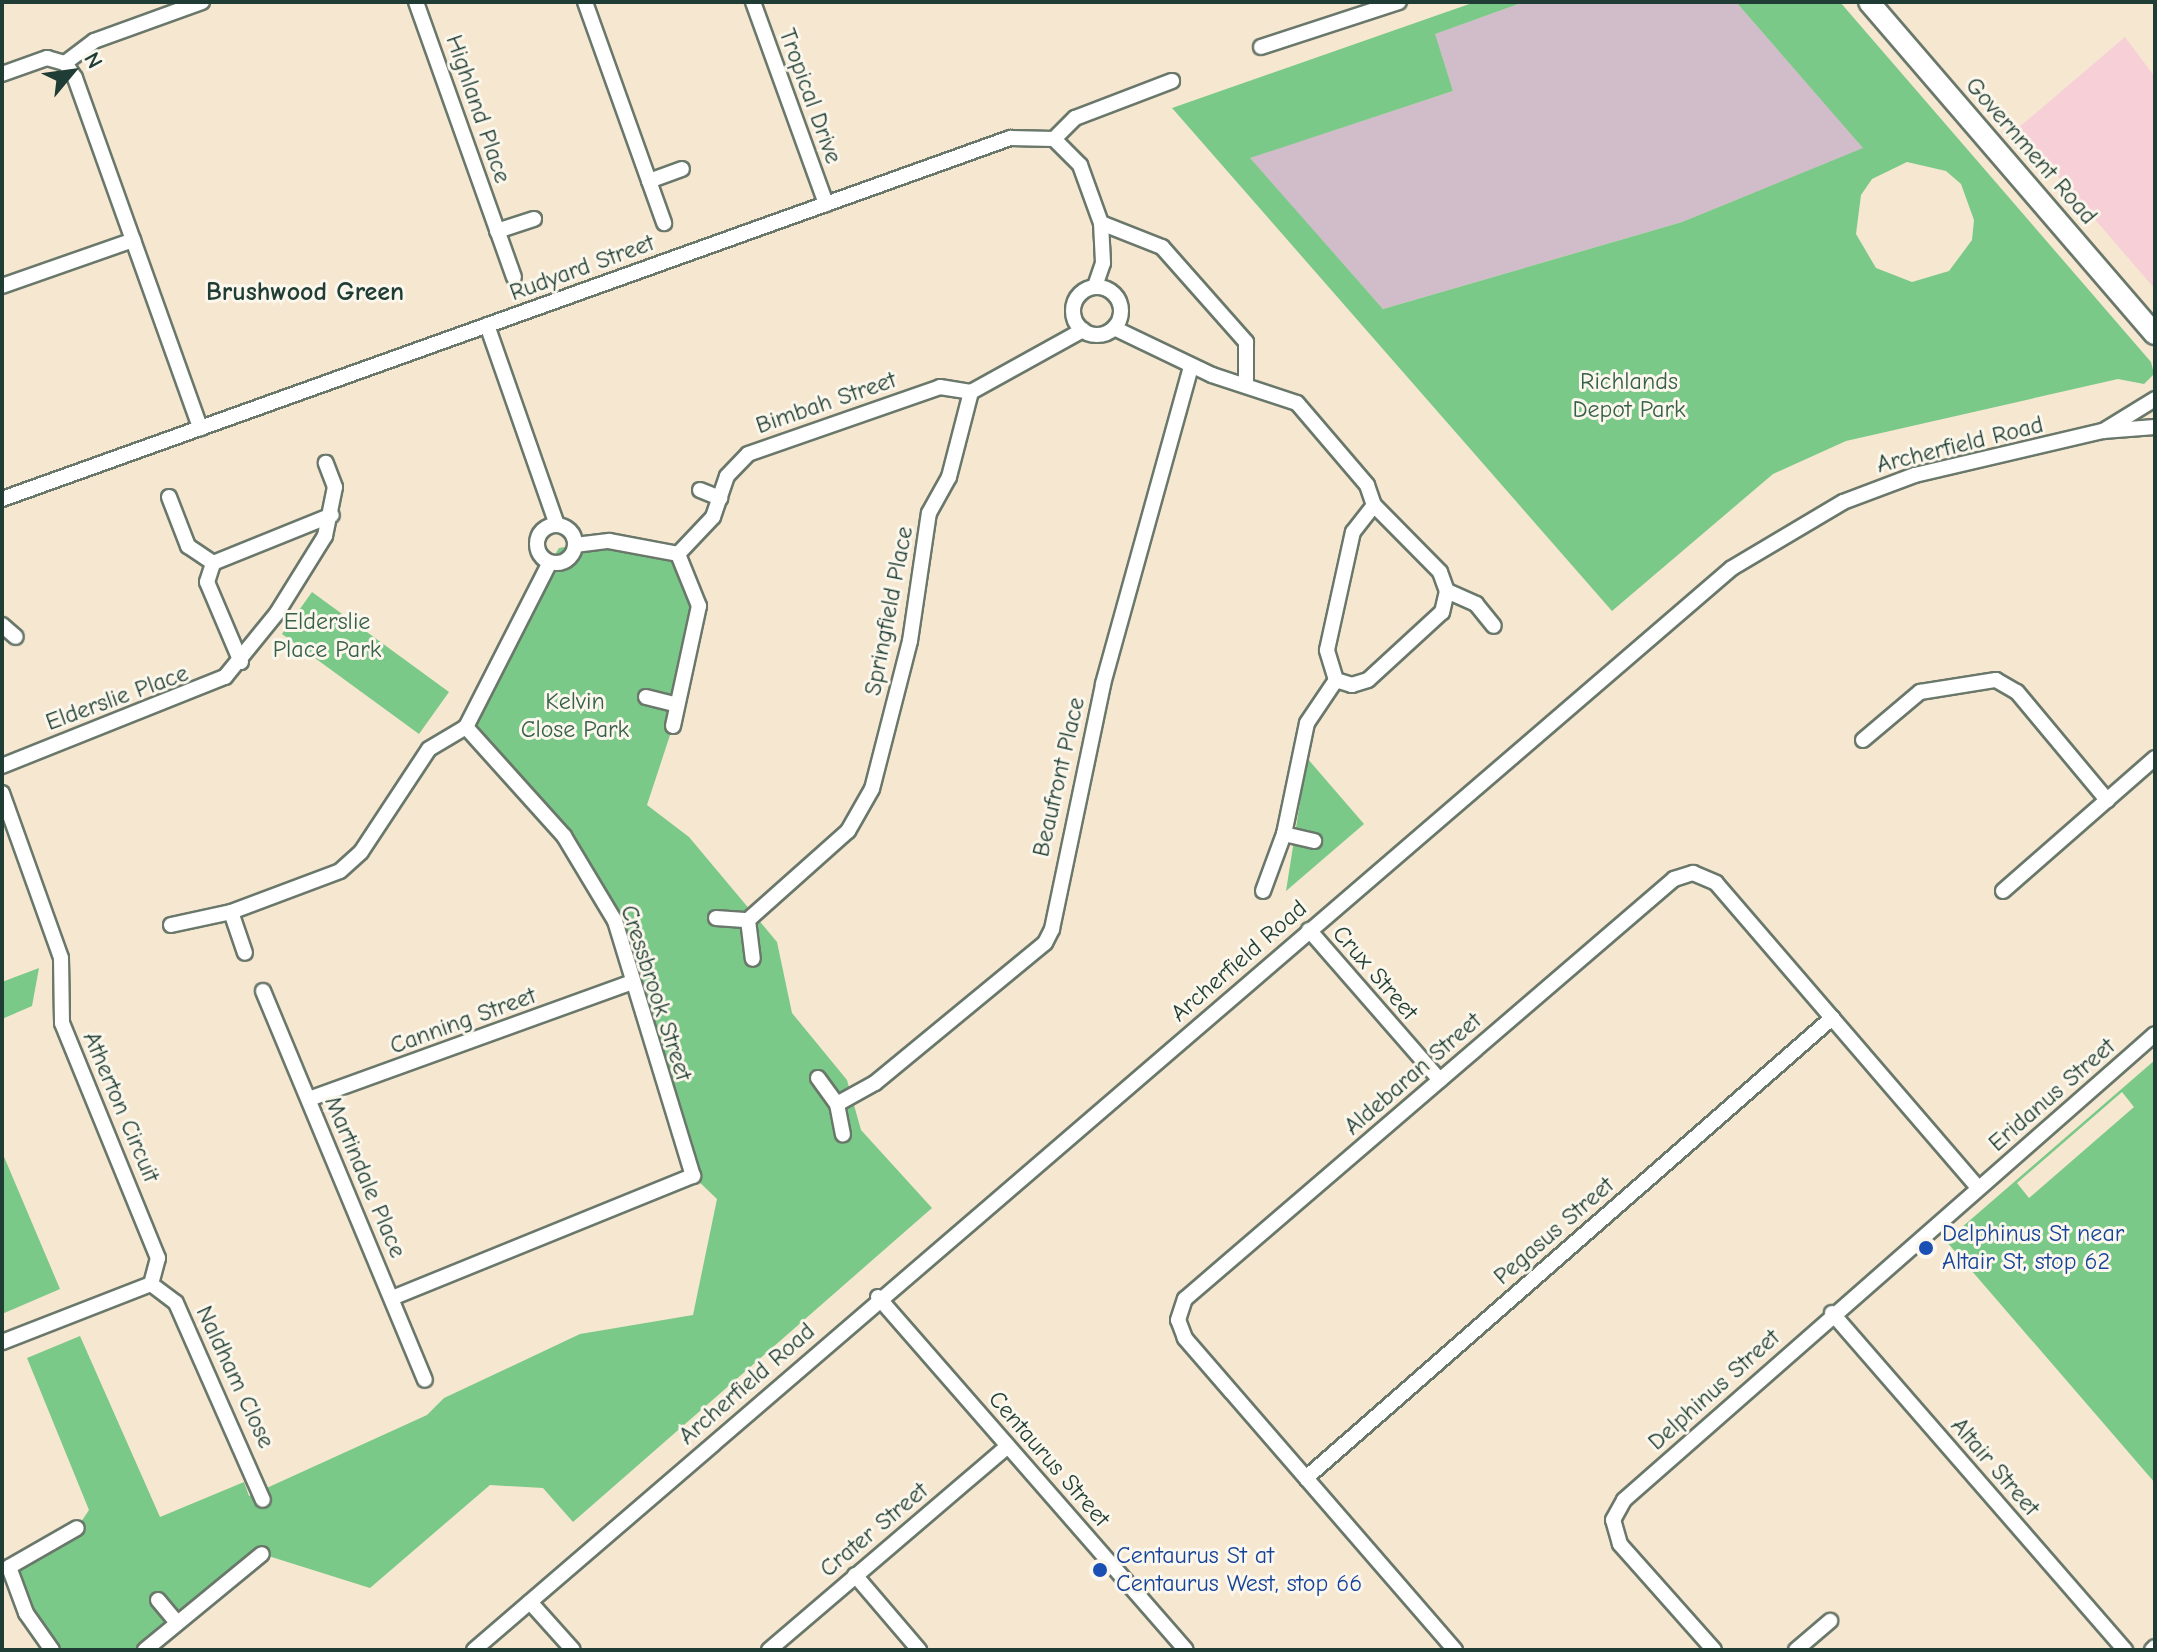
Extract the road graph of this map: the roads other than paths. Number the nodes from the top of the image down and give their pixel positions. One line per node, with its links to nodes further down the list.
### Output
1 (202, 2): 8 (street)
2 (416, 2): 18 (street, Highland Place)
3 (585, 2): 13 (street)
4 (753, 2): 14 (street, Tropical Drive)
5 (1399, 2): 7 (street)
6 (1869, 2): 26 (street, Government Road)
7 (1261, 47)
8 (65, 63): 9 (street); 19 (street)
9 (2, 74)
10 (1172, 81): 11 (street)
11 (1054, 139): 14 (street, Rudyard Street); 17 (street)
12 (682, 169): 13 (street)
13 (649, 181): 16 (street)
14 (826, 204): 23 (street, Rudyard Street)
15 (534, 219): 18 (street)
16 (664, 223)
17 (1101, 223): 22 (street); 28 (street)
18 (497, 231): 20 (street, Highland Place)
19 (133, 240): 21 (street); 32 (street)
20 (514, 277)
21 (2, 286)
22 (1095, 286): 24 (street); 25 (street)
23 (487, 325): 32 (street, Rudyard Street); 41 (street)
24 (1114, 328): 25 (street); 27 (street)
25 (1083, 330): 29 (street)
26 (2155, 334)
27 (1191, 366): 28 (street); 79 (street, Beaufront Place)
28 (1246, 383): 39 (street)
29 (971, 392): 37 (street, Bimbah Street); 67 (street, Springfield Place)
30 (2155, 399): 33 (street, Archerfield Road)
31 (2155, 427): 33 (street, Archerfield Road)
32 (200, 428): 38 (street, Rudyard Street)
33 (2103, 431): 69 (street, Archerfield Road)
34 (326, 463): 40 (street)
35 (700, 490): 37 (street)
36 (169, 497): 45 (street)
37 (720, 498): 43 (street, Bimbah Street)
38 (2, 499)
39 (1374, 505): 46 (street); 51 (street)
40 (332, 515): 45 (street); 50 (street, Elderslie Place)
41 (557, 525): 42 (street); 44 (street)
42 (575, 545): 43 (street); 44 (street)
43 (678, 554): 53 (street)
44 (550, 562): 55 (street)
45 (213, 563): 50 (street)
46 (1447, 591): 48 (street); 51 (street)
47 (2, 625): 49 (street)
48 (1494, 626)
49 (16, 637)
50 (241, 662): 58 (street, Elderslie Place)
51 (1336, 680): 61 (street)
52 (646, 697): 53 (street)
53 (674, 704): 54 (street)
54 (673, 726)
55 (466, 727): 65 (street); 72 (street, Cressbrook Street)
56 (1863, 740): 60 (street)
57 (2154, 759): 60 (street)
58 (2, 766)
59 (2, 793): 82 (street, Atherton Circuit)
60 (2107, 800): 64 (street)
61 (1284, 834): 62 (street); 63 (street)
62 (1314, 841)
63 (1263, 891)
64 (2003, 891)
65 (231, 912): 68 (street); 70 (street)
66 (716, 918): 67 (street)
67 (748, 920): 71 (street)
68 (171, 925)
69 (1309, 930): 77 (street, Crux Street); 83 (street, Archerfield Road)
70 (245, 953)
71 (753, 959)
72 (630, 983): 78 (street, Canning Street); 84 (street, Cressbrook Street)
73 (263, 991): 78 (street, Martindale Place)
74 (1832, 1018): 77 (street, Aldebaran Street); 81 (street, Aldebaran Street); 89 (street, Pegasus Street)
75 (2155, 1034): 81 (street, Eridanus Street)
76 (818, 1078): 79 (street)
77 (1440, 1080): 89 (street, Aldebaran Street)
78 (309, 1099): 84 (street, Martindale Place)
79 (837, 1104): 80 (street)
80 (843, 1134)
81 (1978, 1188): 85 (street, Delphinus Street)
82 (151, 1284): 86 (street); 90 (street, Naldham Close)
83 (878, 1297): 88 (street, Centaurus Street); 96 (street, Archerfield Road)
84 (392, 1298): 87 (street, Martindale Place)
85 (1832, 1313): 107 (street, Delphinus Street); 109 (street, Altair Street)
86 (2, 1342)
87 (425, 1380)
88 (1008, 1446): 94 (street, Crater Street); 105 (street, Centaurus Street)
89 (1306, 1478): 106 (street, Aldebaran Street)
90 (263, 1500)
91 (77, 1528): 93 (street)
92 (262, 1554): 98 (street)
93 (5, 1566): 99 (street)
94 (855, 1575): 103 (street, Crater Street); 104 (street)
95 (158, 1600): 98 (street)
96 (530, 1602): 101 (street, Archerfield Road); 102 (street)
97 (1830, 1621): 108 (street)
98 (177, 1623): 100 (street)
99 (52, 1650)
100 (145, 1650)
101 (474, 1650)
102 (573, 1650)
103 (769, 1650)
104 (919, 1650)
105 (1186, 1650)
106 (1455, 1650)
107 (1714, 1650)
108 (1796, 1650)
109 (2125, 1650)

